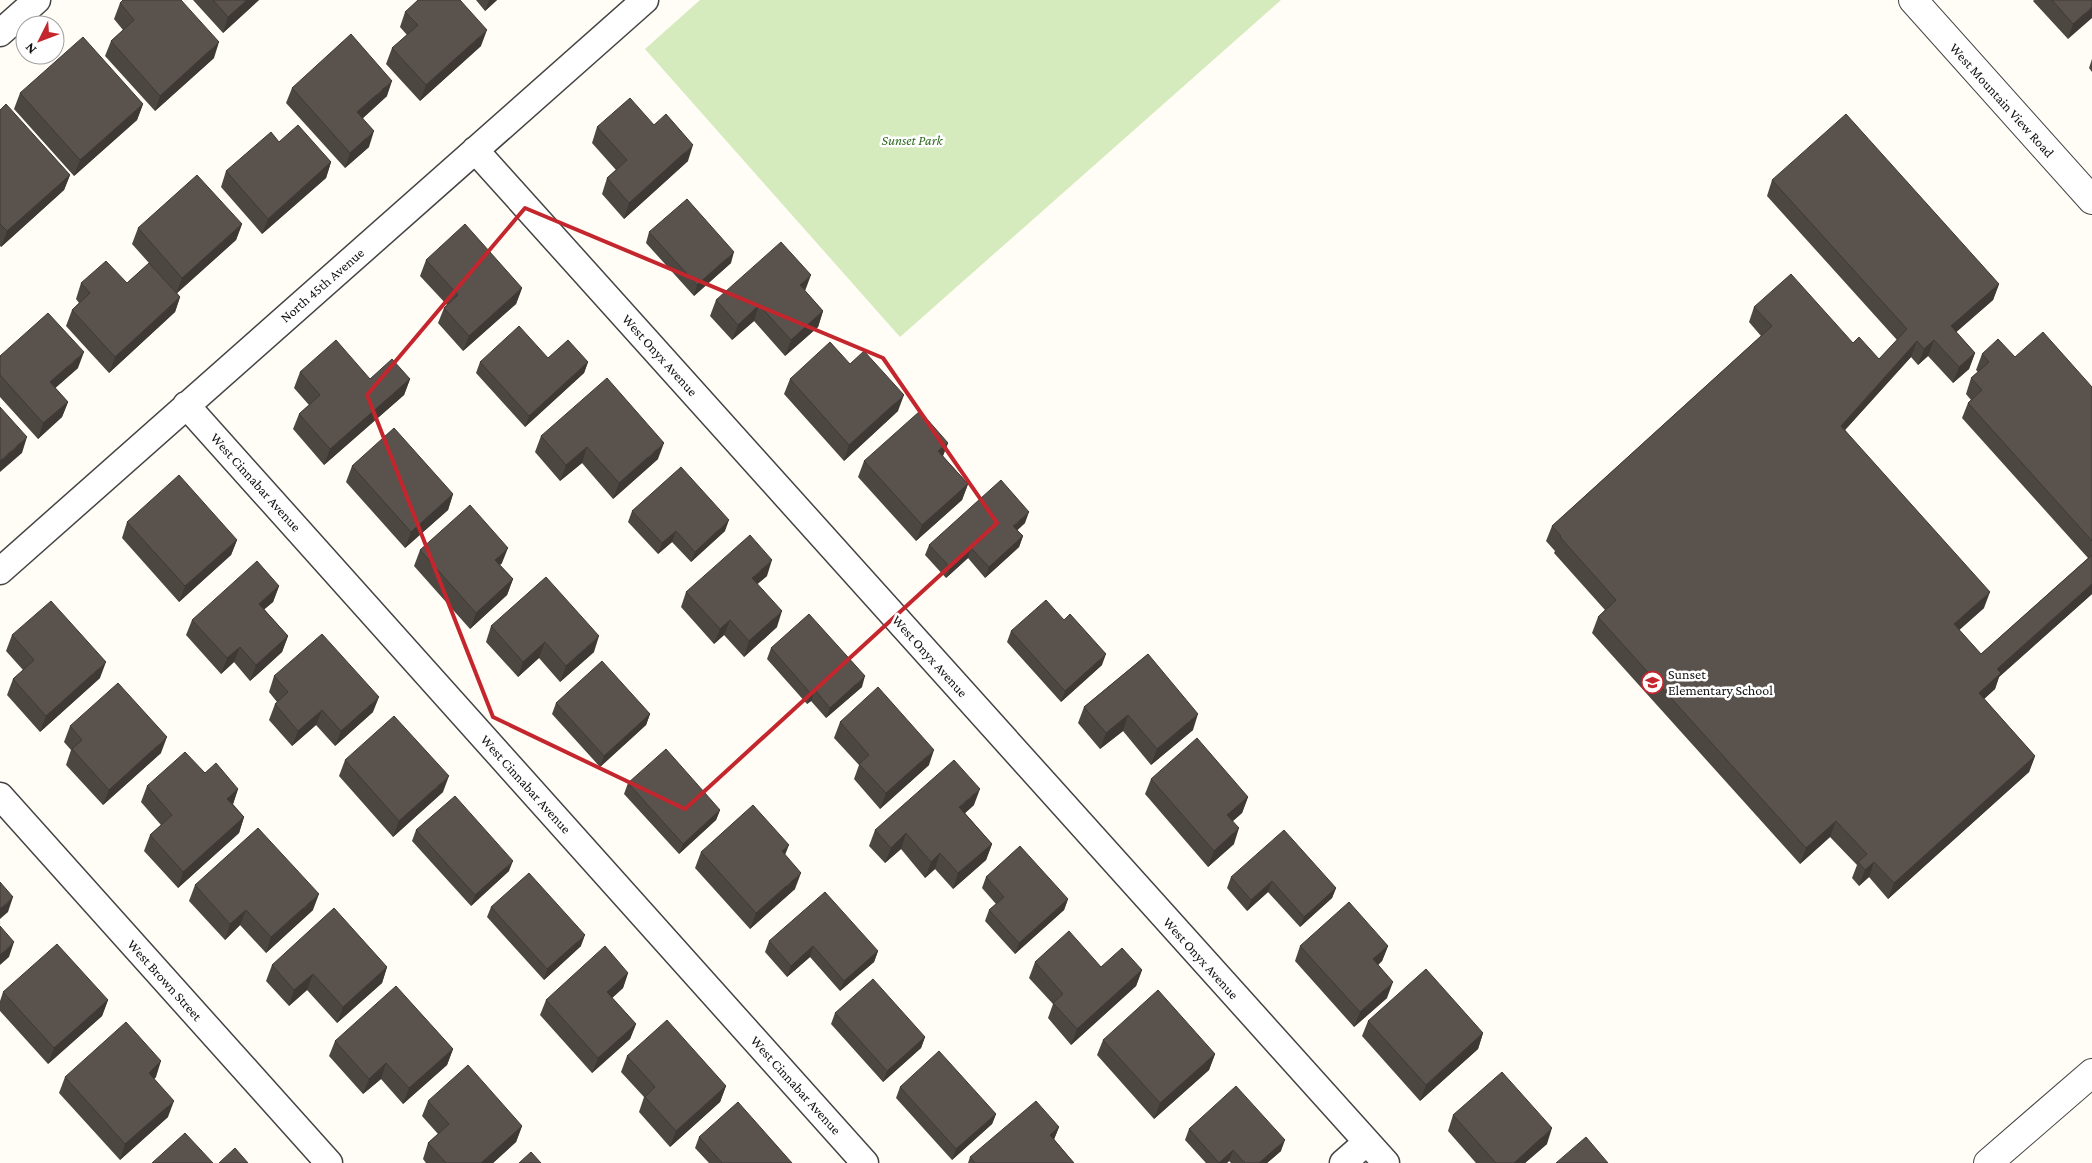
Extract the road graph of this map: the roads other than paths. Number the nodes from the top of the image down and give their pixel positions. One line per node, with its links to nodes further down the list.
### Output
1 (37, 0): 4 (street)
2 (645, 0): 5 (street, North 45th Avenue)
3 (1913, 0): 6 (street, West Mountain View Road)
4 (0, 33)
5 (475, 150): 7 (street, North 45th Avenue); 11 (street, West Onyx Avenue)
6 (2092, 200)
7 (186, 405): 8 (street, North 45th Avenue); 13 (street, West Cinnabar Avenue)
8 (0, 571)
9 (0, 796): 12 (street, West Brown Street)
10 (2092, 1073): 16 (street)
11 (1367, 1142): 14 (street); 15 (street, West Onyx Avenue)
12 (329, 1163)
13 (865, 1163)
14 (1344, 1163)
15 (1386, 1163)
16 (1988, 1163)

